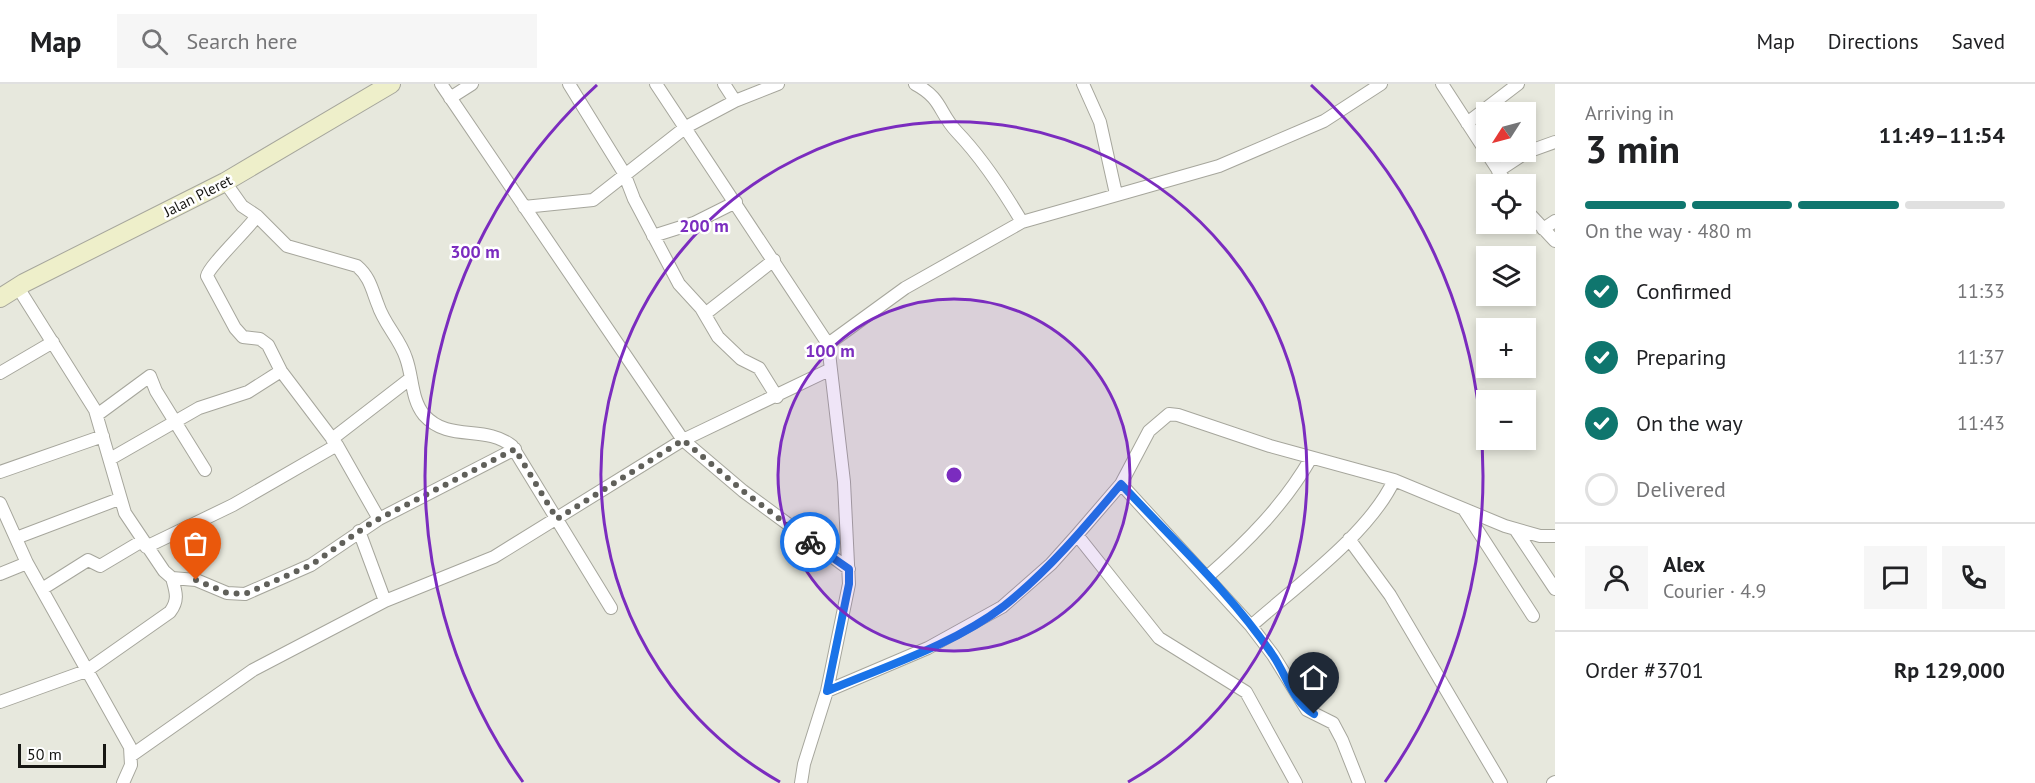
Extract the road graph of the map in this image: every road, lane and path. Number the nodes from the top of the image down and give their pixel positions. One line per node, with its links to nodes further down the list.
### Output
1 (391, 84): 21 (main road, Jalan Pleret)
2 (441, 84): 13 (street)
3 (472, 84): 13 (street)
4 (569, 84): 19 (street)
5 (656, 84): 16 (street)
6 (724, 84): 14 (street)
7 (778, 84): 14 (street)
8 (915, 84): 28 (street)
9 (1083, 84): 22 (street)
10 (1381, 84): 22 (street)
11 (1442, 84): 15 (street)
12 (1518, 84): 15 (street)
13 (450, 98): 24 (street)
14 (735, 101): 16 (street)
15 (1467, 123): 18 (street)
16 (686, 127): 19 (street); 23 (street)
17 (1555, 142): 18 (street)
18 (1498, 171): 20 (street)
19 (624, 173): 24 (street); 30 (street)
20 (1500, 174)
21 (225, 182): 25 (street); 33 (main road, Jalan Pleret)
22 (1116, 194): 28 (street)
23 (736, 202): 30 (street); 32 (street)
24 (524, 207): 46 (street)
25 (257, 216): 39 (street); 41 (street)
26 (1536, 221): 29 (street)
27 (1555, 221): 29 (street)
28 (1022, 222): 37 (street)
29 (1543, 229): 31 (street)
30 (653, 236): 35 (street)
31 (1555, 241)
32 (774, 260): 35 (street); 37 (street)
33 (17, 286): 34 (main road, Jalan Pleret); 36 (street)
34 (0, 298)
35 (705, 314): 42 (street)
36 (53, 342): 40 (street); 43 (street)
37 (828, 344): 38 (street)
38 (829, 370): 42 (street); 68 (street)
39 (281, 371): 44 (street); 47 (street)
40 (0, 373)
41 (411, 378): 47 (street); 48 (street)
42 (777, 397): 46 (street)
43 (97, 415): 44 (street); 45 (street)
44 (176, 423): 50 (street); 51 (street)
45 (103, 436): 50 (street); 52 (street)
46 (683, 440): 59 (street); 68 (street)
47 (334, 442): 58 (street); 66 (street)
48 (515, 449): 58 (street); 59 (street)
49 (1311, 458): 53 (street); 54 (street); 70 (street)
50 (110, 459): 55 (street)
51 (205, 470)
52 (0, 472)
53 (1394, 480): 57 (street); 65 (street)
54 (1121, 484): 62 (street); 70 (street)
55 (119, 499): 64 (street); 66 (street)
56 (0, 503): 64 (street)
57 (1465, 511): 60 (street); 76 (street)
58 (379, 519): 61 (street)
59 (557, 519): 74 (street); 75 (street)
60 (1515, 529): 63 (street); 73 (street)
61 (359, 531): 71 (street); 74 (street)
62 (1077, 536): 79 (street); 85 (street)
63 (1555, 536)
64 (16, 538): 67 (street)
65 (1348, 539): 77 (street); 86 (street)
66 (144, 544): 71 (street); 72 (street)
67 (27, 563): 69 (street); 72 (street)
68 (849, 569): 79 (street)
69 (0, 574)
70 (1207, 577): 77 (street)
71 (172, 578): 78 (street)
72 (42, 589): 78 (street)
73 (1555, 589)
74 (385, 601): 81 (street)
75 (611, 608)
76 (1533, 616)
77 (1251, 626): 82 (street)
78 (86, 671): 80 (street); 81 (street)
79 (827, 691): 84 (street)
80 (0, 702)
81 (132, 755): 83 (street)
82 (1355, 781)
83 (123, 783)
84 (801, 783)
85 (1296, 783)
86 (1501, 783)

